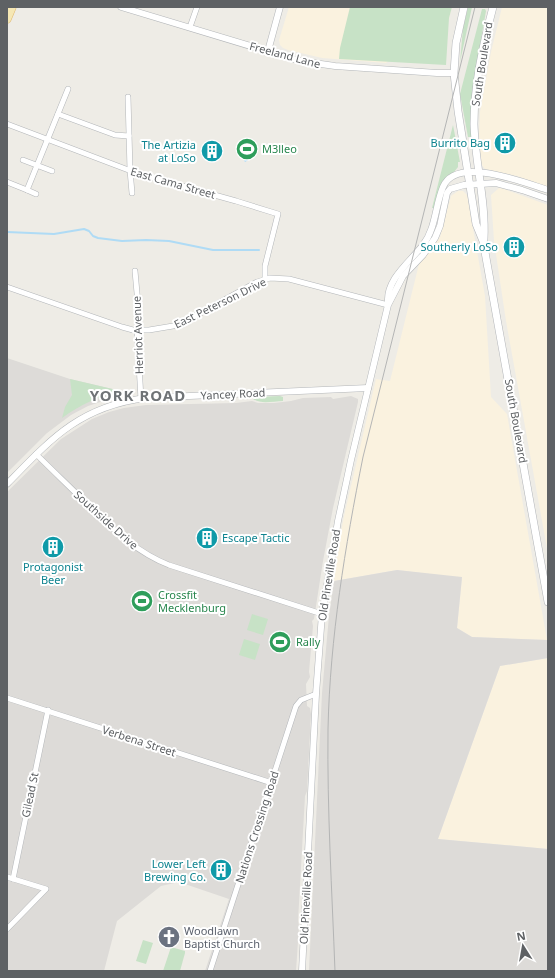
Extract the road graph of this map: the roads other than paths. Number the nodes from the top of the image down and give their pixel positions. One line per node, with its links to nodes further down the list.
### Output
1 (12, 7): 7 (main road)
2 (122, 7): 8 (street, Freeland Lane)
3 (197, 7): 8 (street)
4 (280, 7): 9 (street)
5 (464, 7): 10 (main road, South Boulevard)
6 (493, 7): 22 (main road, South Boulevard)
7 (7, 19)
8 (190, 28): 9 (street, Freeland Lane)
9 (268, 51): 10 (street, Freeland Lane)
10 (454, 73): 21 (main road, South Boulevard)
11 (68, 89): 13 (street)
12 (128, 97): 15 (street)
13 (58, 114): 15 (street); 16 (street)
14 (7, 124): 16 (street, East Cama Street)
15 (129, 136): 19 (street)
16 (47, 140): 18 (street); 19 (street, East Cama Street)
17 (23, 160): 18 (street)
18 (37, 165): 20 (street); 26 (street)
19 (130, 170): 28 (street); 33 (street, East Cama Street)
20 (52, 171)
21 (468, 172): 22 (street, Old Pineville Road); 24 (main road, South Boulevard); 35 (street, Old Pineville Road)
22 (479, 172): 25 (main road, South Boulevard); 27 (street, Old Pineville Road)
23 (7, 182): 26 (street)
24 (470, 184): 25 (street); 31 (main road, South Boulevard); 35 (street, Old Pineville Road)
25 (480, 184): 30 (street); 31 (main road, South Boulevard)
26 (27, 190): 29 (street)
27 (548, 190)
28 (132, 193)
29 (36, 194)
30 (548, 199)
31 (483, 241): 41 (main road, South Boulevard)
32 (135, 271): 36 (street, Herriot Avenue)
33 (265, 280): 35 (street, East Peterson Drive); 36 (street, East Peterson Drive)
34 (7, 287): 36 (street, East Peterson Drive)
35 (388, 305): 37 (street, Old Pineville Road)
36 (137, 330): 38 (street, Herriot Avenue)
37 (368, 388): 38 (street, Yancey Road); 42 (street, Old Pineville Road)
38 (141, 399): 39 (street, Yancey Road)
39 (36, 454): 40 (street, Yancey Road); 42 (street, Southside Drive)
40 (7, 484)
41 (548, 602)
42 (322, 614): 43 (street, Old Pineville Road)
43 (316, 694): 46 (street, Nations Crossing Road); 50 (street, Old Pineville Road)
44 (7, 698): 45 (street, Verbena Street)
45 (48, 710): 46 (street, Verbena Street); 47 (street, Gilead St)
46 (272, 783): 49 (street, Nations Crossing Road)
47 (10, 878): 48 (street)
48 (7, 929)
49 (210, 971)
50 (302, 971)

